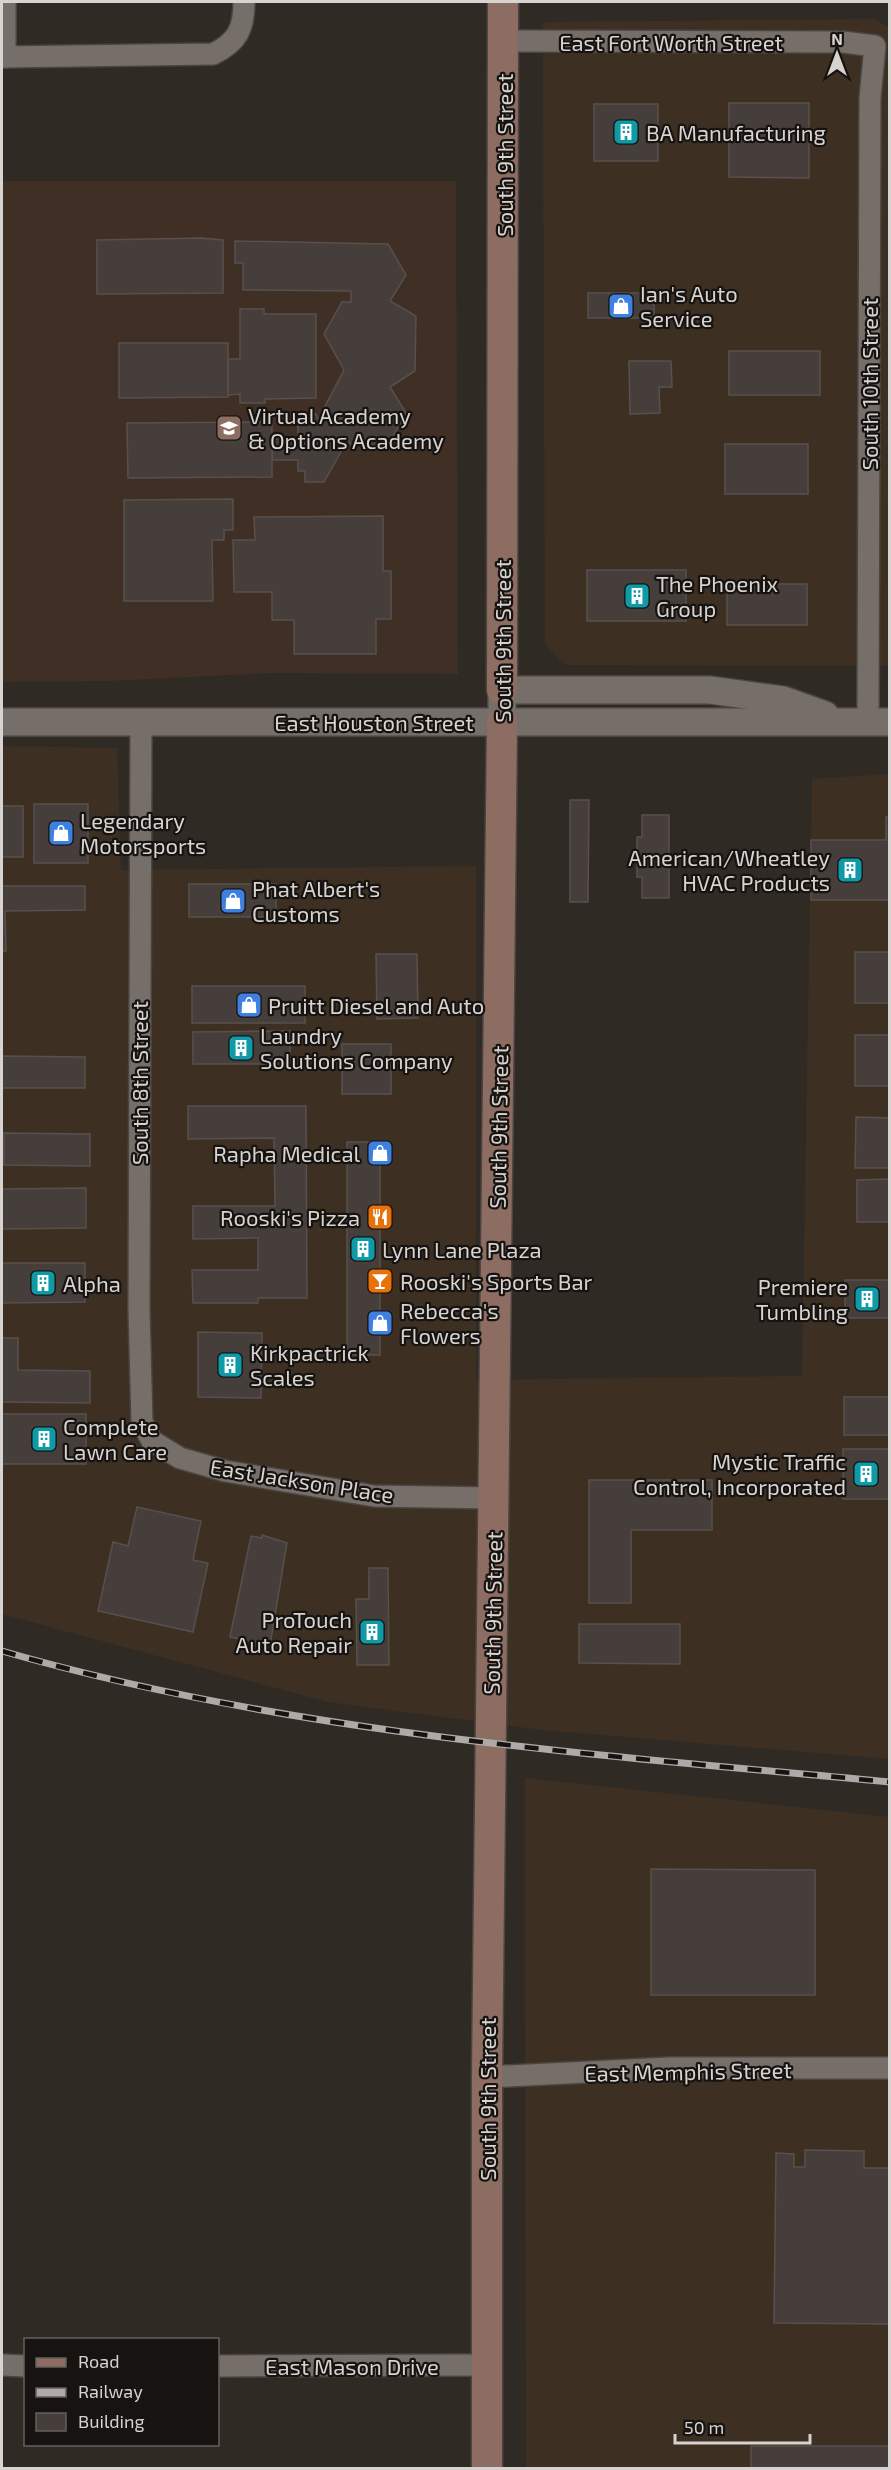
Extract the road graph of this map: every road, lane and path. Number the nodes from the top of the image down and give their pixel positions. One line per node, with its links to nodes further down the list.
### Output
1 (5, 2): 6 (street)
2 (244, 2): 6 (street)
3 (503, 2): 4 (main road, South 9th Street)
4 (504, 41): 5 (street, East Fort Worth Street); 7 (main road, South 9th Street)
5 (875, 46): 11 (street, South 10th Street)
6 (3, 57)
7 (502, 690): 10 (street, South 9th Street); 11 (street)
8 (2, 722): 9 (street, East Houston Street)
9 (141, 722): 10 (street, East Houston Street); 12 (street, South 8th Street)
10 (502, 722): 11 (street, East Houston Street); 13 (main road, South 9th Street)
11 (866, 722)
12 (152, 1441): 13 (street, East Jackson Place)
13 (494, 1498): 15 (main road, South 9th Street)
14 (890, 2068): 15 (street, East Memphis Street)
15 (487, 2077): 16 (main road, South 9th Street)
16 (486, 2365): 19 (street, East Mason Drive); 20 (main road, South 9th Street)
17 (2, 2366): 18 (street)
18 (24, 2366)
19 (219, 2366)
20 (487, 2469)

